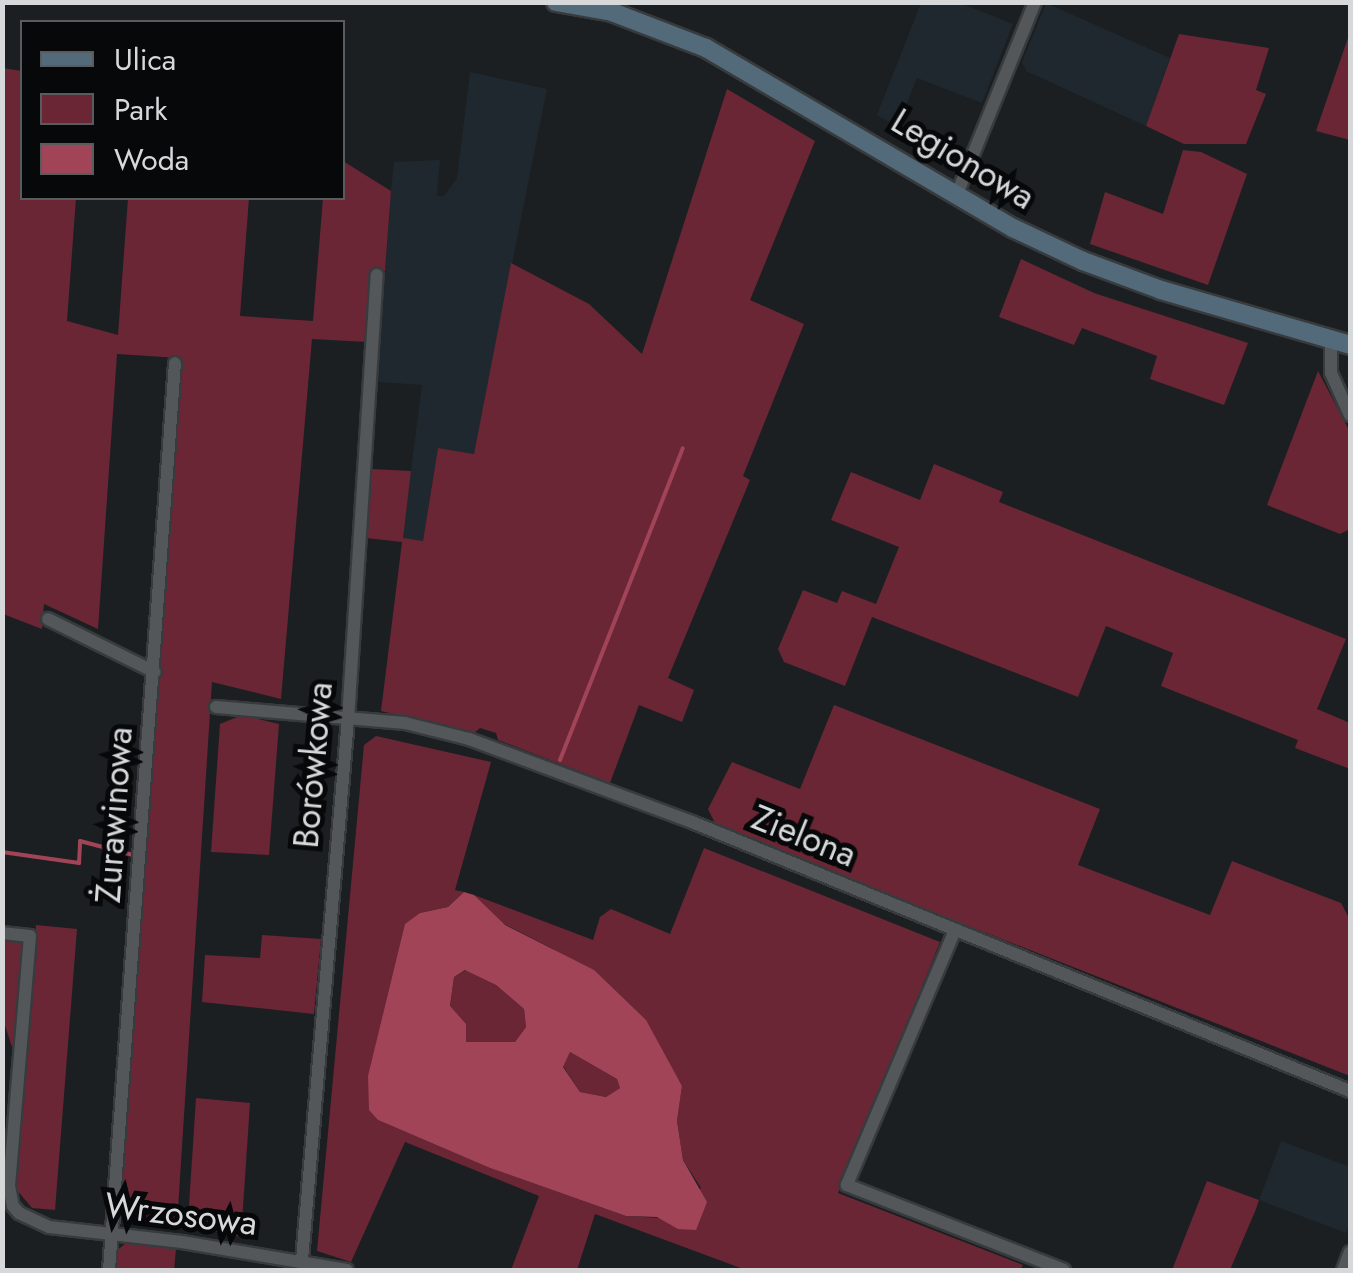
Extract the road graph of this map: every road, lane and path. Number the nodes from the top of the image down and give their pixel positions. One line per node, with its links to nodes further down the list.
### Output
1 (556, 2): 3 (main road, Legionowa)
2 (1035, 2): 3 (street)
3 (956, 194): 5 (main road, Legionowa)
4 (377, 275): 12 (street, Borówkowa)
5 (1331, 340): 6 (main road, Legionowa); 8 (street)
6 (1350, 346)
7 (175, 364): 10 (street, Żurawinowa)
8 (1350, 414)
9 (48, 619): 10 (street)
10 (155, 672): 16 (street, Żurawinowa)
11 (216, 707): 12 (street, Zielona)
12 (348, 719): 13 (street, Zielona); 18 (street, Borówkowa)
13 (954, 930): 15 (street, Zielona); 19 (street)
14 (2, 933): 16 (street, Wrzosowa)
15 (1350, 1091)
16 (111, 1235): 18 (street, Wrzosowa); 20 (street, Żurawinowa)
17 (1350, 1252): 23 (street)
18 (302, 1260): 21 (street, Wrzosowa)
19 (1034, 1265): 22 (street)
20 (108, 1270)
21 (347, 1270)
22 (1064, 1270)
23 (1343, 1270)

